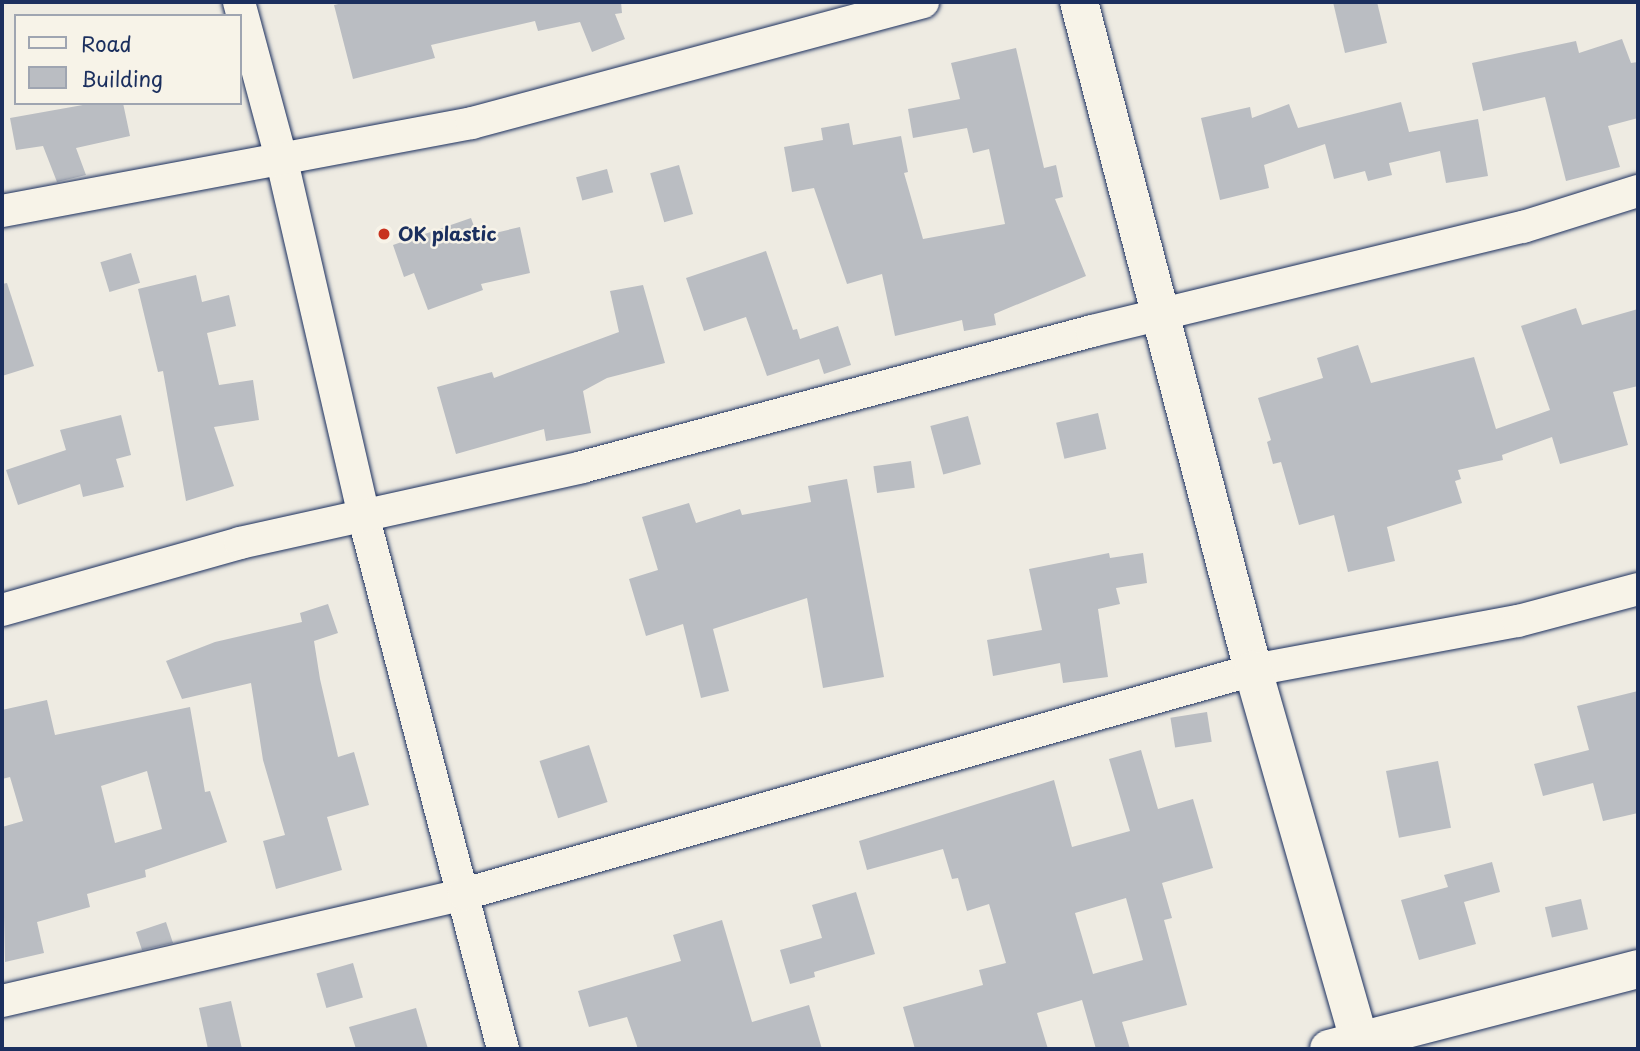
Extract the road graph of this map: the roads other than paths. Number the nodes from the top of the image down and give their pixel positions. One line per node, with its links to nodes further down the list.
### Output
1 (239, 2): 4 (street)
2 (923, 2): 4 (street)
3 (1079, 2): 7 (street)
4 (282, 161): 6 (street); 8 (street)
5 (1638, 191): 7 (street)
6 (2, 211)
7 (1158, 314): 8 (street); 11 (street)
8 (364, 515): 10 (street); 12 (street)
9 (1638, 589): 11 (street)
10 (2, 610)
11 (1253, 670): 12 (street); 15 (street)
12 (464, 894): 14 (street); 16 (street)
13 (1638, 969): 15 (street)
14 (2, 1001)
15 (1344, 1045)
16 (503, 1049)

